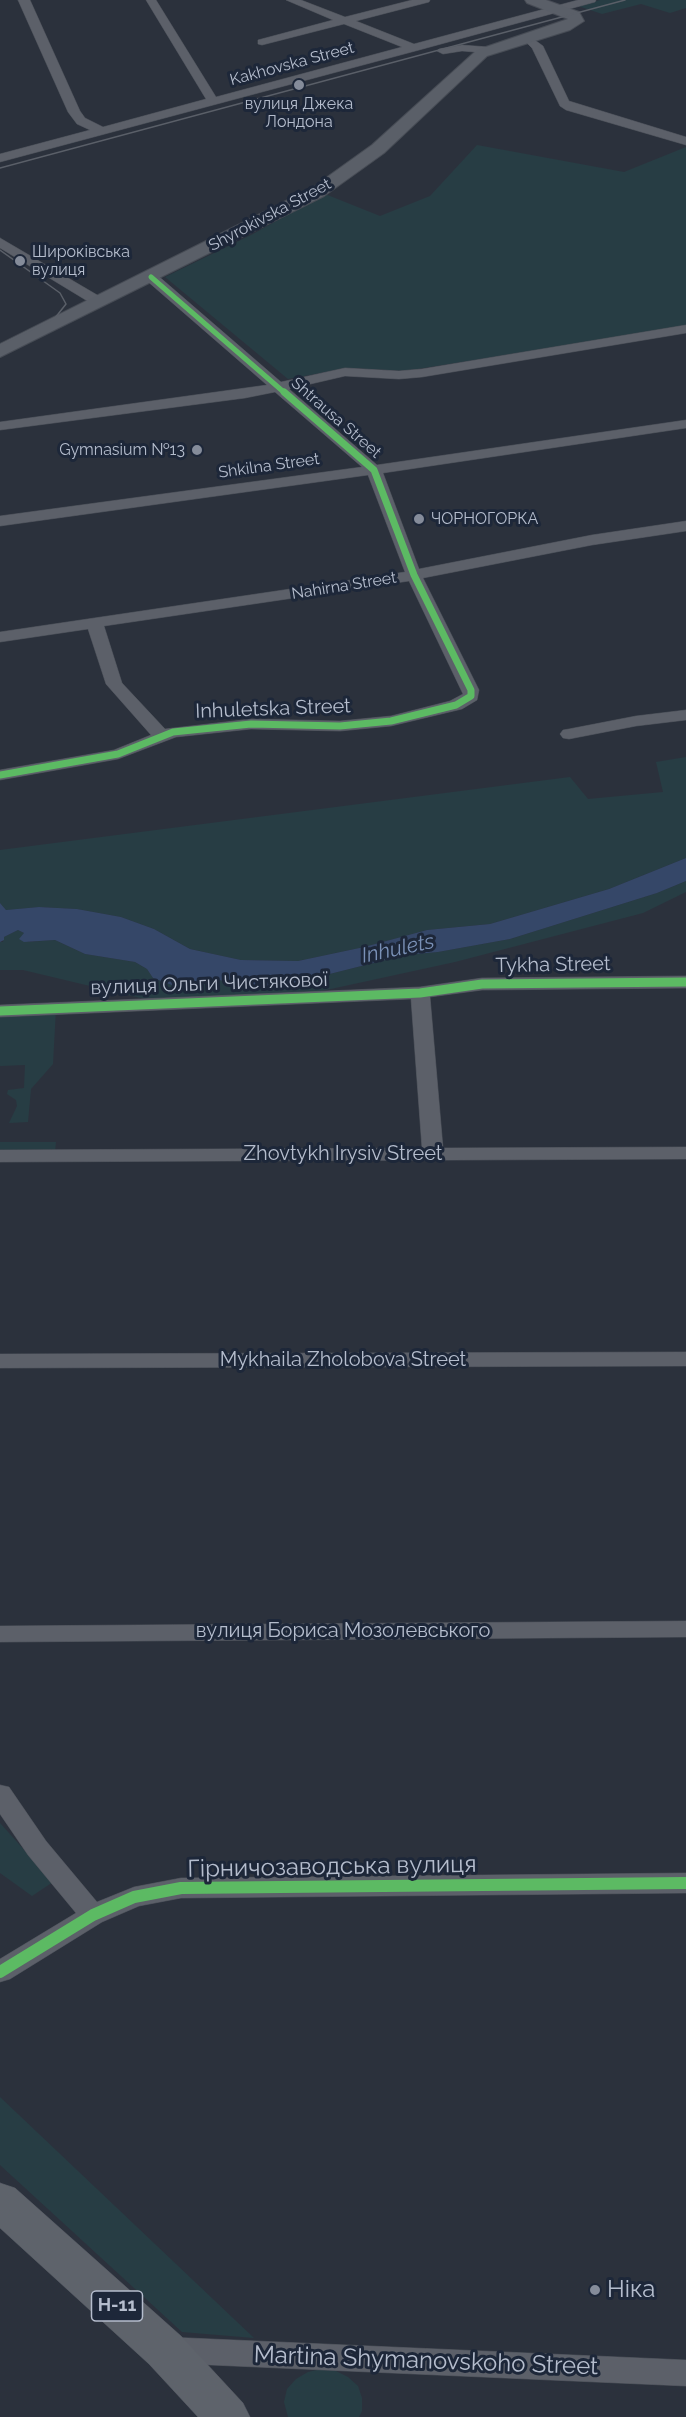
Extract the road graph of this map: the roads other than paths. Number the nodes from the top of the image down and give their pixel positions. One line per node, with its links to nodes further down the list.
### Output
1 (24, 0): 14 (street)
2 (151, 0): 13 (street)
3 (291, 0): 8 (street)
4 (425, 0): 8 (street)
5 (532, 0): 7 (main road)
6 (591, 0): 7 (street, Kakhovska Street)
7 (566, 12): 9 (main road, Shyrokivska Street); 11 (street, Kakhovska Street)
8 (345, 21): 10 (street); 11 (street)
9 (528, 38): 12 (main road, Shyrokivska Street); 15 (street)
10 (262, 42)
11 (415, 48): 13 (street, Kakhovska Street)
12 (488, 50): 14 (street); 18 (main road, Shyrokivska Street)
13 (213, 102): 14 (street, Kakhovska Street)
14 (103, 137): 16 (street, Kakhovska Street)
15 (686, 141)
16 (0, 158)
17 (0, 242): 19 (street)
18 (151, 278): 19 (main road, Shyrokivska Street); 22 (street, Shtrausa Street)
19 (99, 302): 21 (main road, Shyrokivska Street)
20 (686, 329): 22 (street, Shtrausa Street)
21 (0, 351)
22 (278, 387): 24 (street); 25 (street, Shtrausa Street)
23 (686, 424): 25 (street, Shkilna Street)
24 (0, 426)
25 (374, 470): 26 (street, Shkilna Street); 28 (street, Shtrausa Street)
26 (0, 521)
27 (686, 526): 28 (street, Nahirna Street)
28 (414, 575): 29 (street, Nahirna Street); 31 (street, Shtrausa Street)
29 (95, 624): 30 (street, Nahirna Street); 34 (street)
30 (0, 637)
31 (471, 690): 34 (street, Inhuletska Street)
32 (686, 715): 33 (street)
33 (569, 734)
34 (161, 735): 35 (street, Inhuletska Street)
35 (0, 775)
36 (686, 982): 37 (street, Tykha Street)
37 (420, 993): 38 (street, вулиця Ольги Чистякової); 39 (street)
38 (0, 1011)
39 (433, 1153): 40 (street, Zhovtykh Irysiv Street); 41 (street, Zhovtykh Irysiv Street)
40 (686, 1153)
41 (0, 1156)
42 (686, 1359): 43 (street, Mykhaila Zholobova Street)
43 (0, 1361)
44 (686, 1629): 45 (street, вулиця Бориса Мозолевського)
45 (0, 1634)
46 (0, 1794): 48 (street)
47 (686, 1883): 48 (street, Гірничозаводська вулиця)
48 (93, 1915): 49 (street, Гірничозаводська вулиця)
49 (0, 1972)
50 (0, 2201): 51 (main road, Н-11)
51 (165, 2350): 52 (street, Martina Shymanovskoho Street); 53 (main road, Н-11)
52 (686, 2373)
53 (227, 2417)

